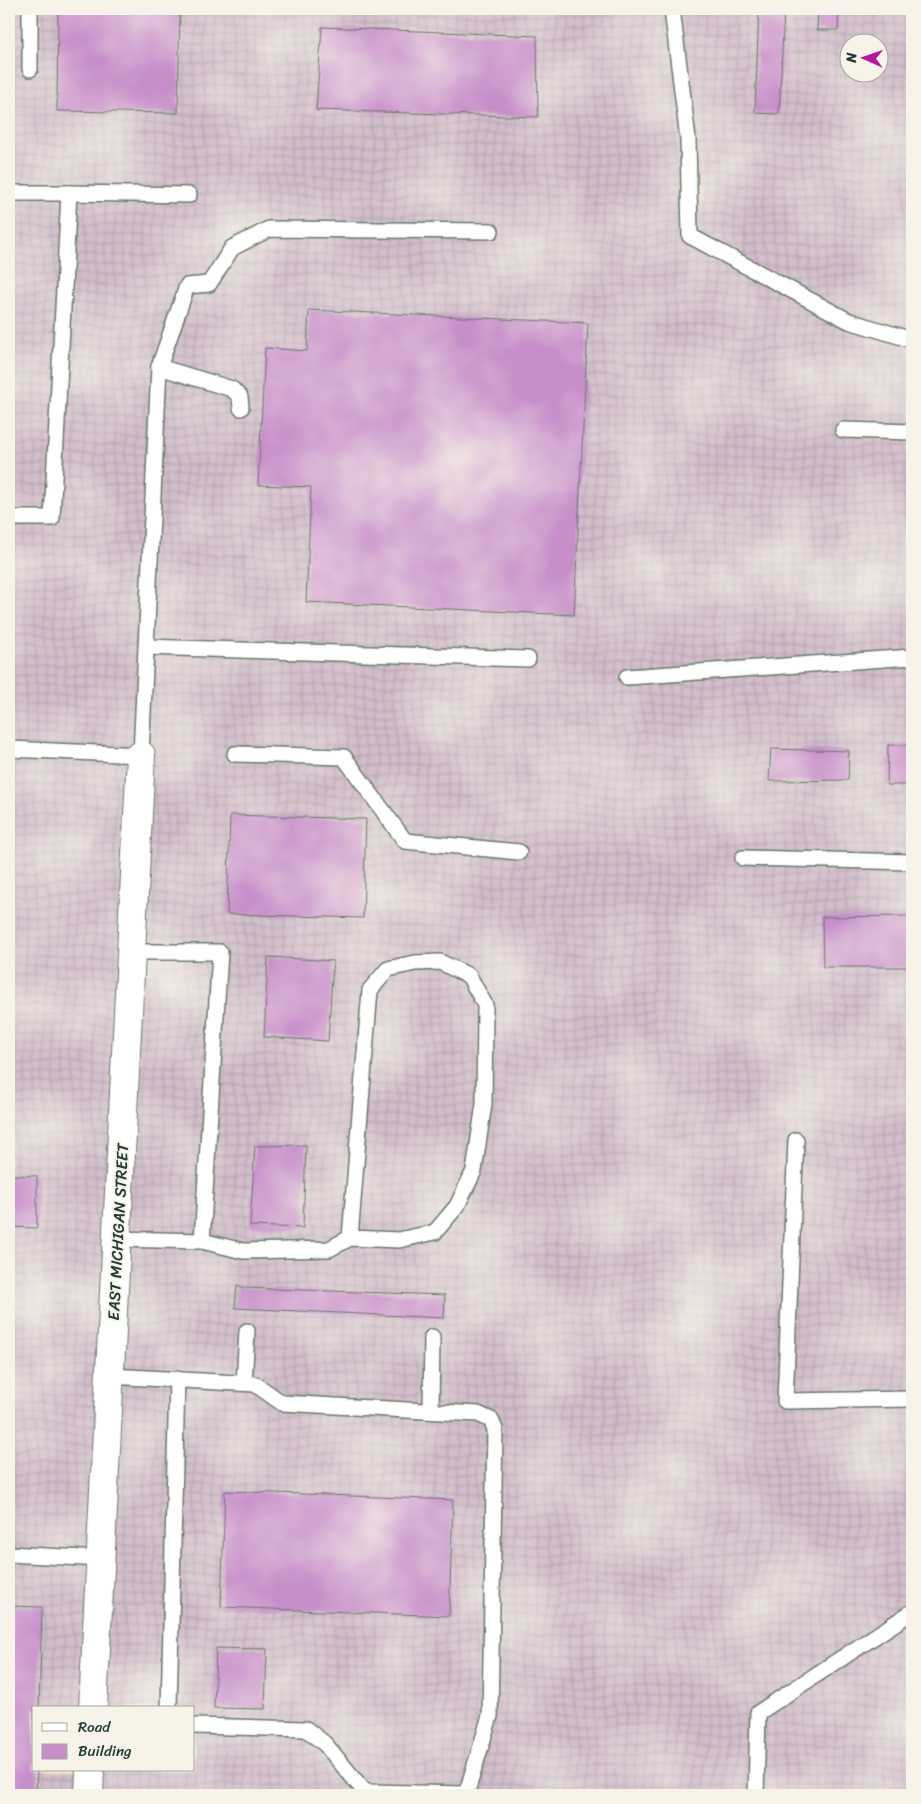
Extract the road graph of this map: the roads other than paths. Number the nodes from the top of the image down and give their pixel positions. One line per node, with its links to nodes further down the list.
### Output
1 (30, 9): 3 (lane)
2 (672, 9): 8 (lane)
3 (30, 68)
4 (9, 193): 5 (lane)
5 (69, 193): 6 (lane); 13 (lane)
6 (189, 195)
7 (491, 231): 9 (lane)
8 (912, 340)
9 (159, 367): 10 (lane); 14 (lane)
10 (241, 408)
11 (843, 430): 12 (lane)
12 (912, 432)
13 (9, 518)
14 (146, 647): 16 (lane); 20 (lane)
15 (912, 657): 17 (lane)
16 (528, 659)
17 (628, 677)
18 (9, 749): 20 (lane)
19 (235, 754): 21 (lane)
20 (140, 755): 24 (street, EAST MICHIGAN STREET)
21 (520, 852)
22 (743, 858): 23 (lane)
23 (912, 862)
24 (132, 952): 27 (street, EAST MICHIGAN STREET); 28 (lane)
25 (796, 1140): 34 (lane)
26 (350, 1238): 26 (lane); 28 (lane)
27 (117, 1239): 28 (lane); 31 (street, EAST MICHIGAN STREET)
28 (202, 1240)
29 (247, 1331): 33 (lane)
30 (432, 1337): 35 (lane)
31 (110, 1376): 32 (lane); 37 (street, EAST MICHIGAN STREET)
32 (178, 1379): 33 (lane); 40 (lane)
33 (244, 1383): 35 (lane)
34 (912, 1399)
35 (431, 1411): 44 (lane)
36 (9, 1554): 37 (lane)
37 (101, 1559): 39 (street, EAST MICHIGAN STREET)
38 (912, 1612): 45 (lane)
39 (93, 1706)
40 (169, 1706)
41 (195, 1726): 44 (lane)
42 (90, 1772): 43 (street)
43 (89, 1795)
44 (466, 1795)
45 (756, 1795)

